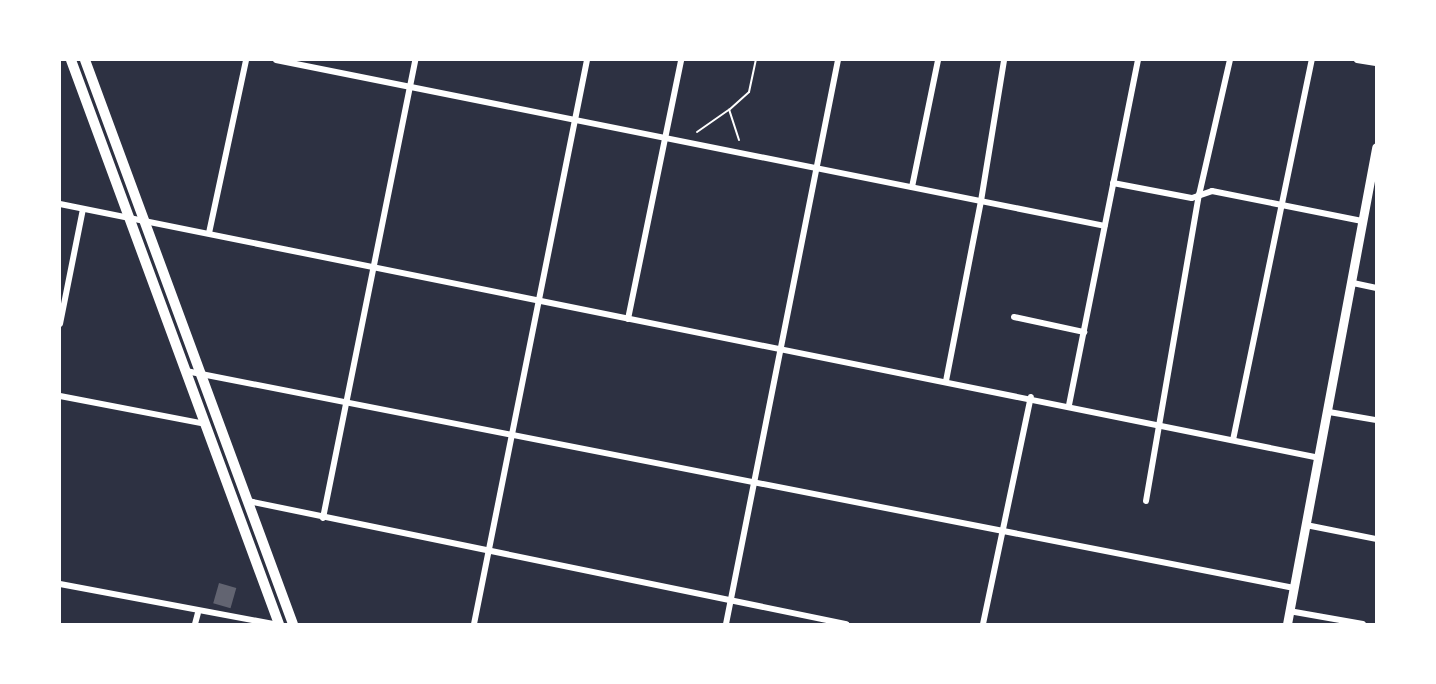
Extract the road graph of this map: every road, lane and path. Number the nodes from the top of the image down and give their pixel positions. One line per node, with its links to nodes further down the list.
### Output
1 (71, 60): 32 (main road)
2 (85, 60): 33 (main road)
3 (246, 60): 36 (street)
4 (276, 60): 17 (street)
5 (415, 60): 17 (street)
6 (587, 60): 19 (street)
7 (681, 60): 21 (street)
8 (756, 60): 18 (path)
9 (838, 60): 24 (street)
10 (939, 60): 26 (street)
11 (1004, 60): 28 (street)
12 (1138, 60): 25 (street)
13 (1230, 60): 27 (street)
14 (1312, 60): 30 (street)
15 (1357, 60): 16 (street)
16 (1377, 62)
17 (410, 87): 19 (street); 37 (street)
18 (729, 110): 20 (path); 22 (path)
19 (575, 120): 21 (street); 42 (street)
20 (697, 132)
21 (665, 138): 24 (street); 44 (street)
22 (739, 140)
23 (1377, 147): 34 (main road)
24 (817, 168): 26 (street); 47 (street)
25 (1113, 183): 27 (street); 35 (street)
26 (912, 187): 28 (street)
27 (1199, 195): 30 (street); 58 (street)
28 (981, 201): 35 (street); 50 (street)
29 (60, 204): 31 (street)
30 (1282, 207): 34 (street); 60 (street)
31 (83, 209): 32 (street); 39 (street)
32 (128, 218): 33 (street); 48 (main road)
33 (144, 221): 36 (street); 49 (main road)
34 (1362, 221): 40 (main road)
35 (1105, 226): 46 (street)
36 (209, 233): 37 (street)
37 (373, 268): 42 (street); 53 (street)
38 (60, 273): 39 (street)
39 (70, 275): 45 (street)
40 (1353, 284): 41 (street); 55 (main road)
41 (1377, 288)
42 (537, 299): 44 (street); 59 (street)
43 (1014, 317): 46 (street)
44 (628, 319): 47 (street)
45 (60, 324)
46 (1084, 332): 54 (street)
47 (781, 349): 50 (street); 62 (street)
48 (186, 371): 49 (street); 57 (main road)
49 (200, 374): 53 (street); 63 (main road)
50 (946, 381): 52 (street)
51 (60, 396): 57 (street)
52 (1031, 397): 54 (street); 67 (street)
53 (348, 403): 59 (street); 65 (street)
54 (1069, 405): 58 (street)
55 (1329, 412): 56 (street); 61 (main road)
56 (1377, 420)
57 (206, 424): 77 (main road)
58 (1160, 424): 60 (street); 64 (street)
59 (510, 433): 62 (street); 69 (street)
60 (1233, 440): 61 (street)
61 (1320, 458): 66 (main road)
62 (754, 483): 67 (street); 72 (street)
63 (247, 501): 65 (street); 78 (main road)
64 (1146, 501)
65 (323, 518): 69 (street)
66 (1306, 525): 68 (street); 71 (main road)
67 (1002, 533): 71 (street); 82 (street)
68 (1377, 539)
69 (489, 552): 72 (street); 79 (street)
70 (60, 584): 74 (street)
71 (1294, 588): 73 (main road)
72 (730, 601): 80 (street); 81 (street)
73 (1289, 611): 83 (main road); 84 (street)
74 (198, 613): 75 (street); 76 (street)
75 (195, 625)
76 (272, 625)
77 (279, 625)
78 (293, 625)
79 (474, 625)
80 (726, 625)
81 (846, 625)
82 (983, 625)
83 (1287, 625)
84 (1363, 625)

